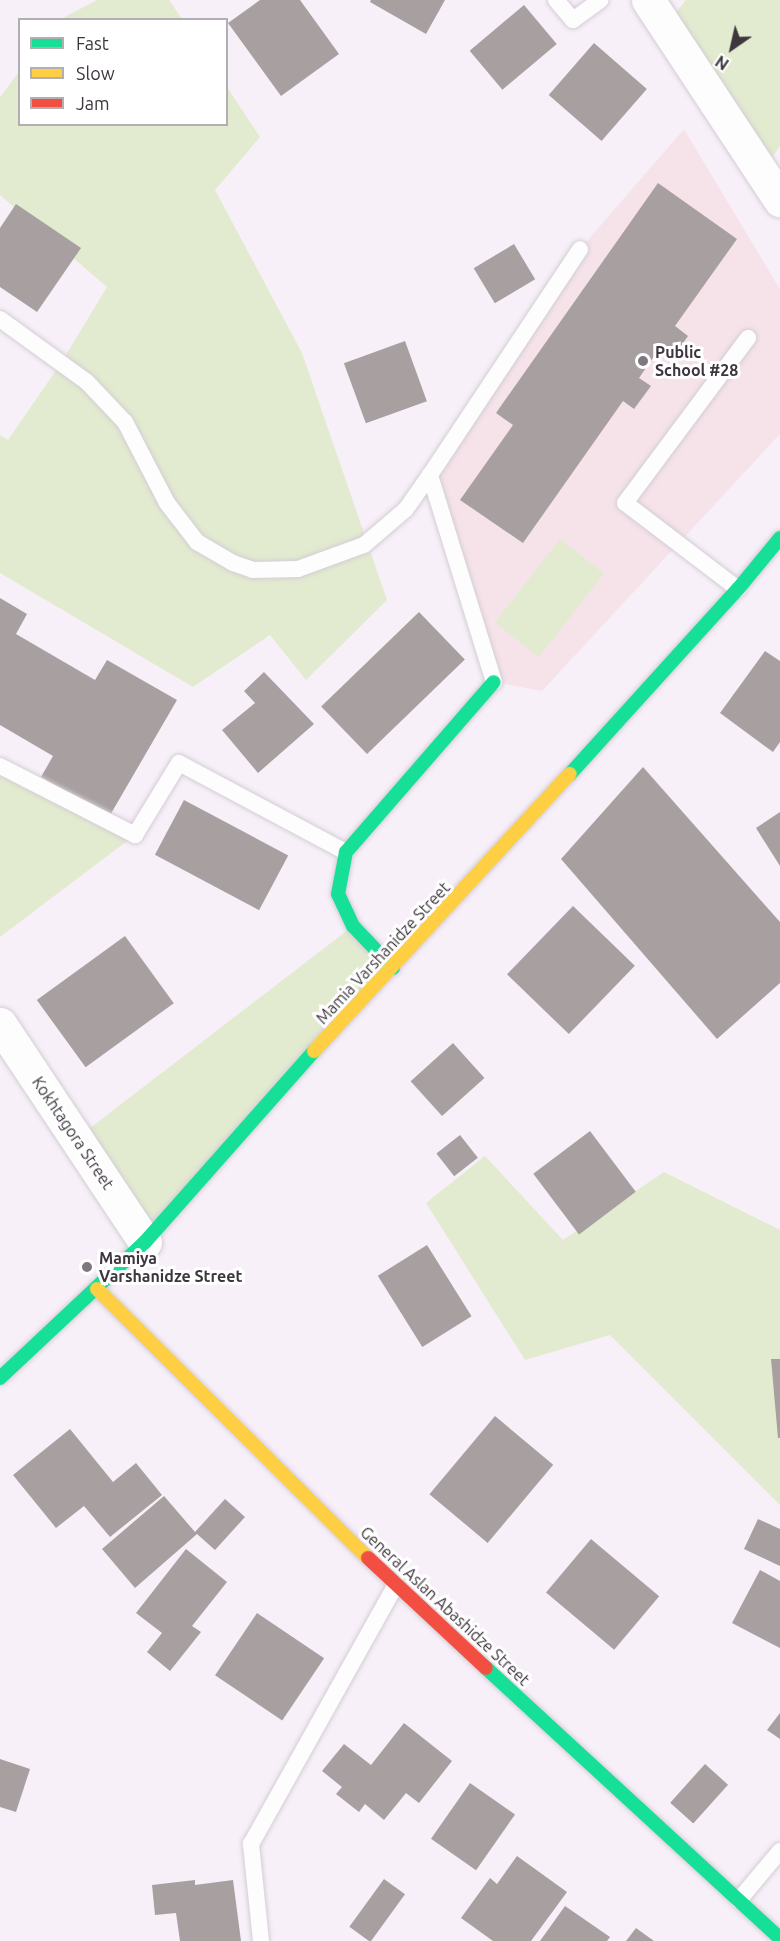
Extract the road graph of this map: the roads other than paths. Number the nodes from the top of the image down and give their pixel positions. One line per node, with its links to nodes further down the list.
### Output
1 (556, 0): 2 (lane)
2 (601, 0)
3 (648, 0): 4 (street)
4 (780, 200)
5 (580, 249): 8 (lane)
6 (0, 319): 8 (lane)
7 (748, 338): 10 (lane)
8 (430, 475): 11 (lane)
9 (775, 555): 10 (street, Mamia Varshanidze Street)
10 (738, 589): 14 (street, Mamia Varshanidze Street)
11 (494, 682): 13 (street)
12 (0, 766): 13 (lane)
13 (346, 852): 14 (street)
14 (393, 968): 16 (street, Mamia Varshanidze Street)
15 (0, 1024): 16 (street, Kokhtagora Street)
16 (145, 1242): 17 (street, Mamia Varshanidze Street)
17 (97, 1289): 18 (street, Mamia Varshanidze Street); 19 (street, General Aslan Abashidze Street)
18 (0, 1378)
19 (396, 1585): 21 (street, General Aslan Abashidze Street); 23 (lane)
20 (780, 1851): 21 (lane)
21 (739, 1900): 22 (street, General Aslan Abashidze Street)
22 (780, 1938)
23 (261, 1941)

